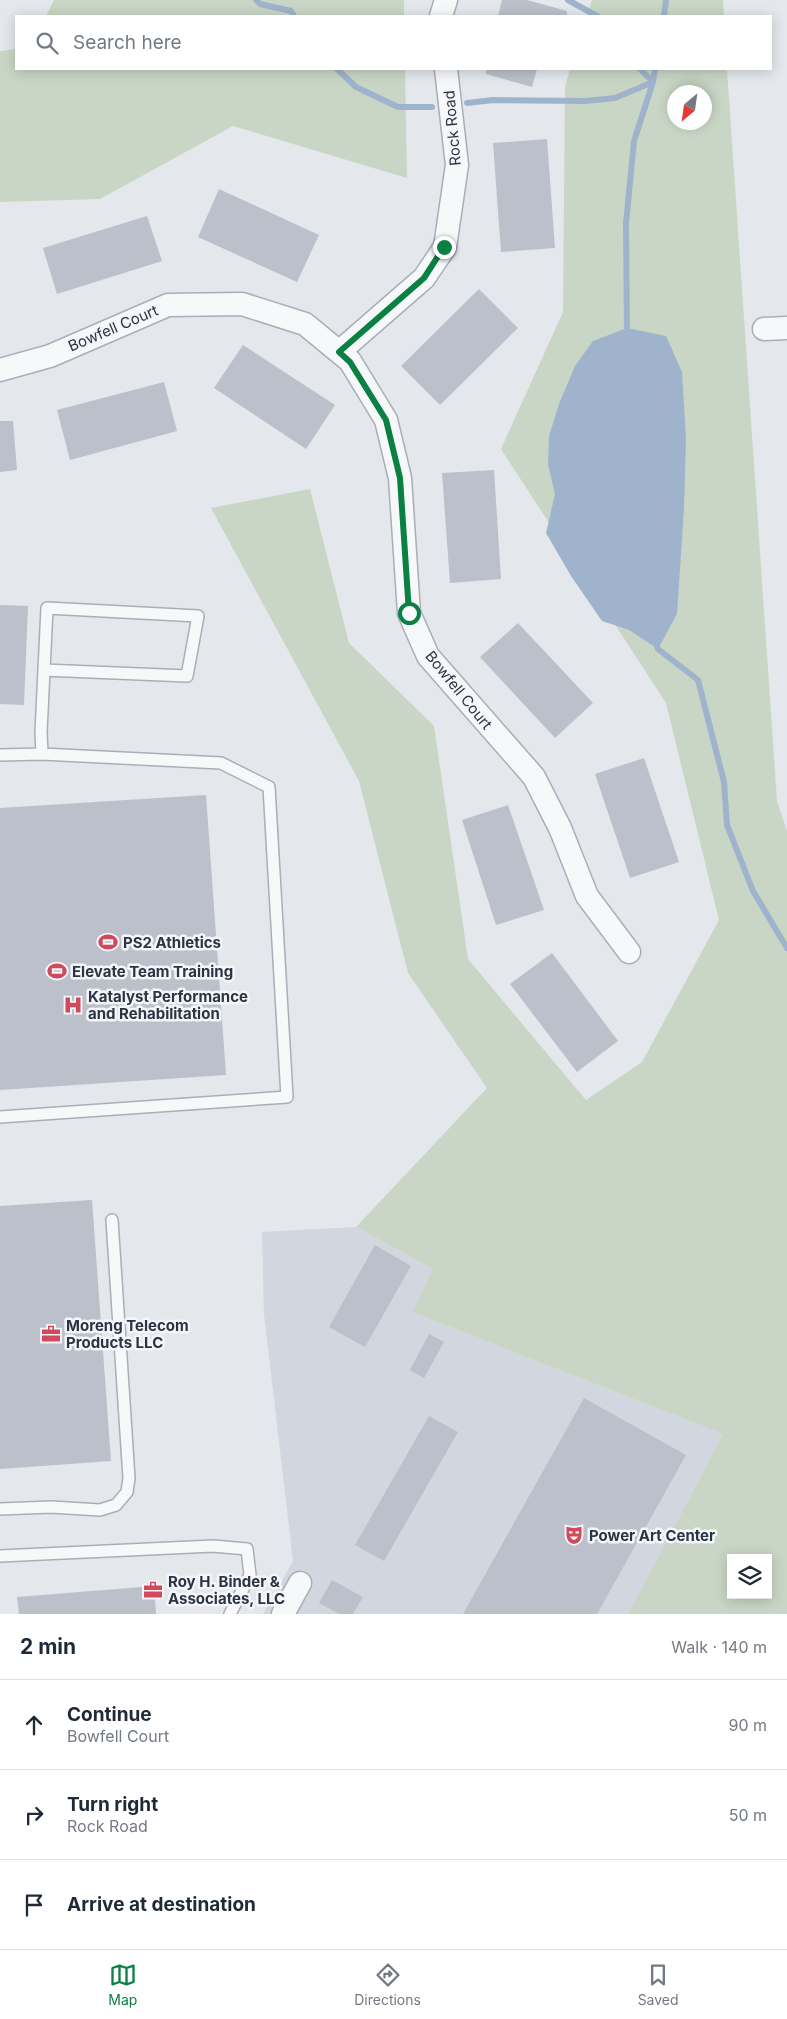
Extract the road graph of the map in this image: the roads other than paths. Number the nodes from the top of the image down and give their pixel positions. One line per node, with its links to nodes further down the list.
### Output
1 (446, 0): 2 (street)
2 (441, 15)
3 (446, 70): 6 (street, Rock Road)
4 (787, 328): 5 (street)
5 (764, 329)
6 (339, 352): 7 (street, Bowfell Court); 11 (street, Bowfell Court)
7 (0, 370)
8 (44, 670): 8 (lane); 9 (lane)
9 (42, 754): 10 (lane); 12 (lane)
10 (2, 755)
11 (629, 952)
12 (0, 1117)
13 (112, 1220): 14 (lane)
14 (0, 1509)
15 (0, 1556): 17 (lane)
16 (300, 1584): 18 (street)
17 (230, 1614)
18 (283, 1614)

